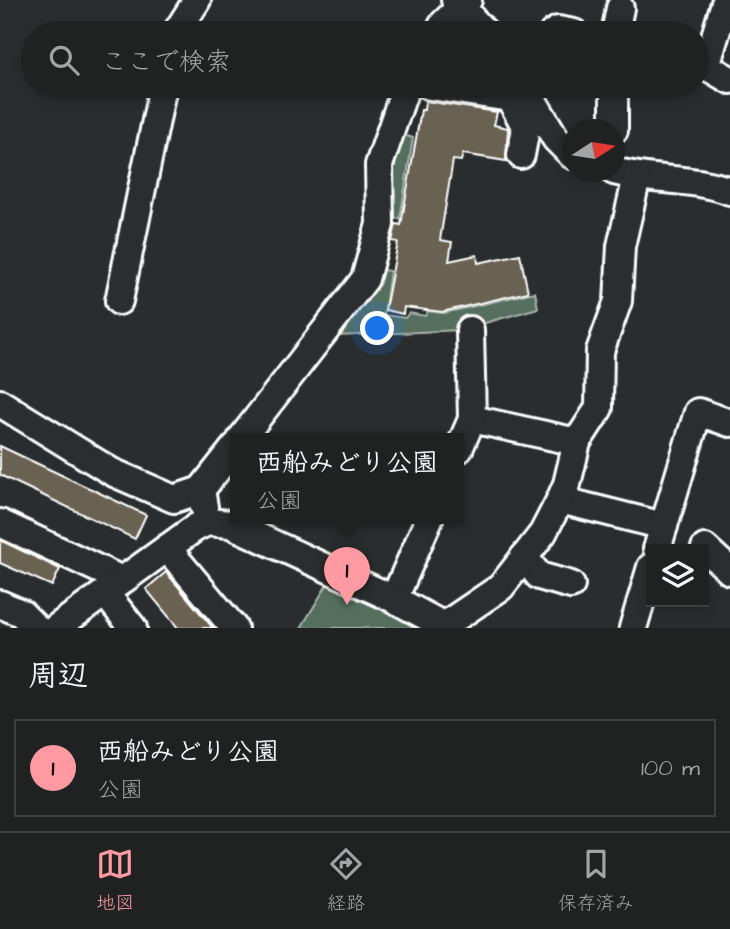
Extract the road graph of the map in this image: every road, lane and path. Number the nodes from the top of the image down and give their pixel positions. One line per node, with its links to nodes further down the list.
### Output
1 (197, 0): 4 (street)
2 (726, 0): 7 (street)
3 (461, 2): 5 (street); 6 (street)
4 (184, 21)
5 (447, 21)
6 (476, 21)
7 (709, 56)
8 (709, 68): 9 (street)
9 (730, 80)
10 (161, 98): 21 (street)
11 (402, 98): 26 (street)
12 (504, 98): 17 (street)
13 (530, 98): 16 (street)
14 (614, 98): 15 (street)
15 (614, 119)
16 (562, 145)
17 (521, 155)
18 (625, 173): 20 (street)
19 (622, 182): 28 (street)
20 (730, 191)
21 (119, 301)
22 (470, 330): 24 (street)
23 (0, 403): 30 (street)
24 (471, 419): 27 (street); 28 (street)
25 (730, 423): 35 (street)
26 (246, 433)
27 (464, 436)
28 (577, 442): 31 (street)
29 (230, 453): 30 (street)
30 (201, 490): 32 (street)
31 (560, 500): 35 (street); 38 (street)
32 (208, 522): 36 (street); 43 (street)
33 (0, 523): 42 (street)
34 (427, 524): 43 (street)
35 (660, 538)
36 (167, 548): 42 (street); 49 (street)
37 (709, 552): 39 (street)
38 (524, 558): 41 (street); 45 (street)
39 (730, 571)
40 (646, 584): 50 (street)
41 (571, 585)
42 (114, 587): 47 (street); 48 (street)
43 (394, 599): 45 (street)
44 (0, 604): 46 (street)
45 (447, 626)
46 (36, 628)
47 (56, 628)
48 (133, 628)
49 (234, 628)
50 (633, 628)

